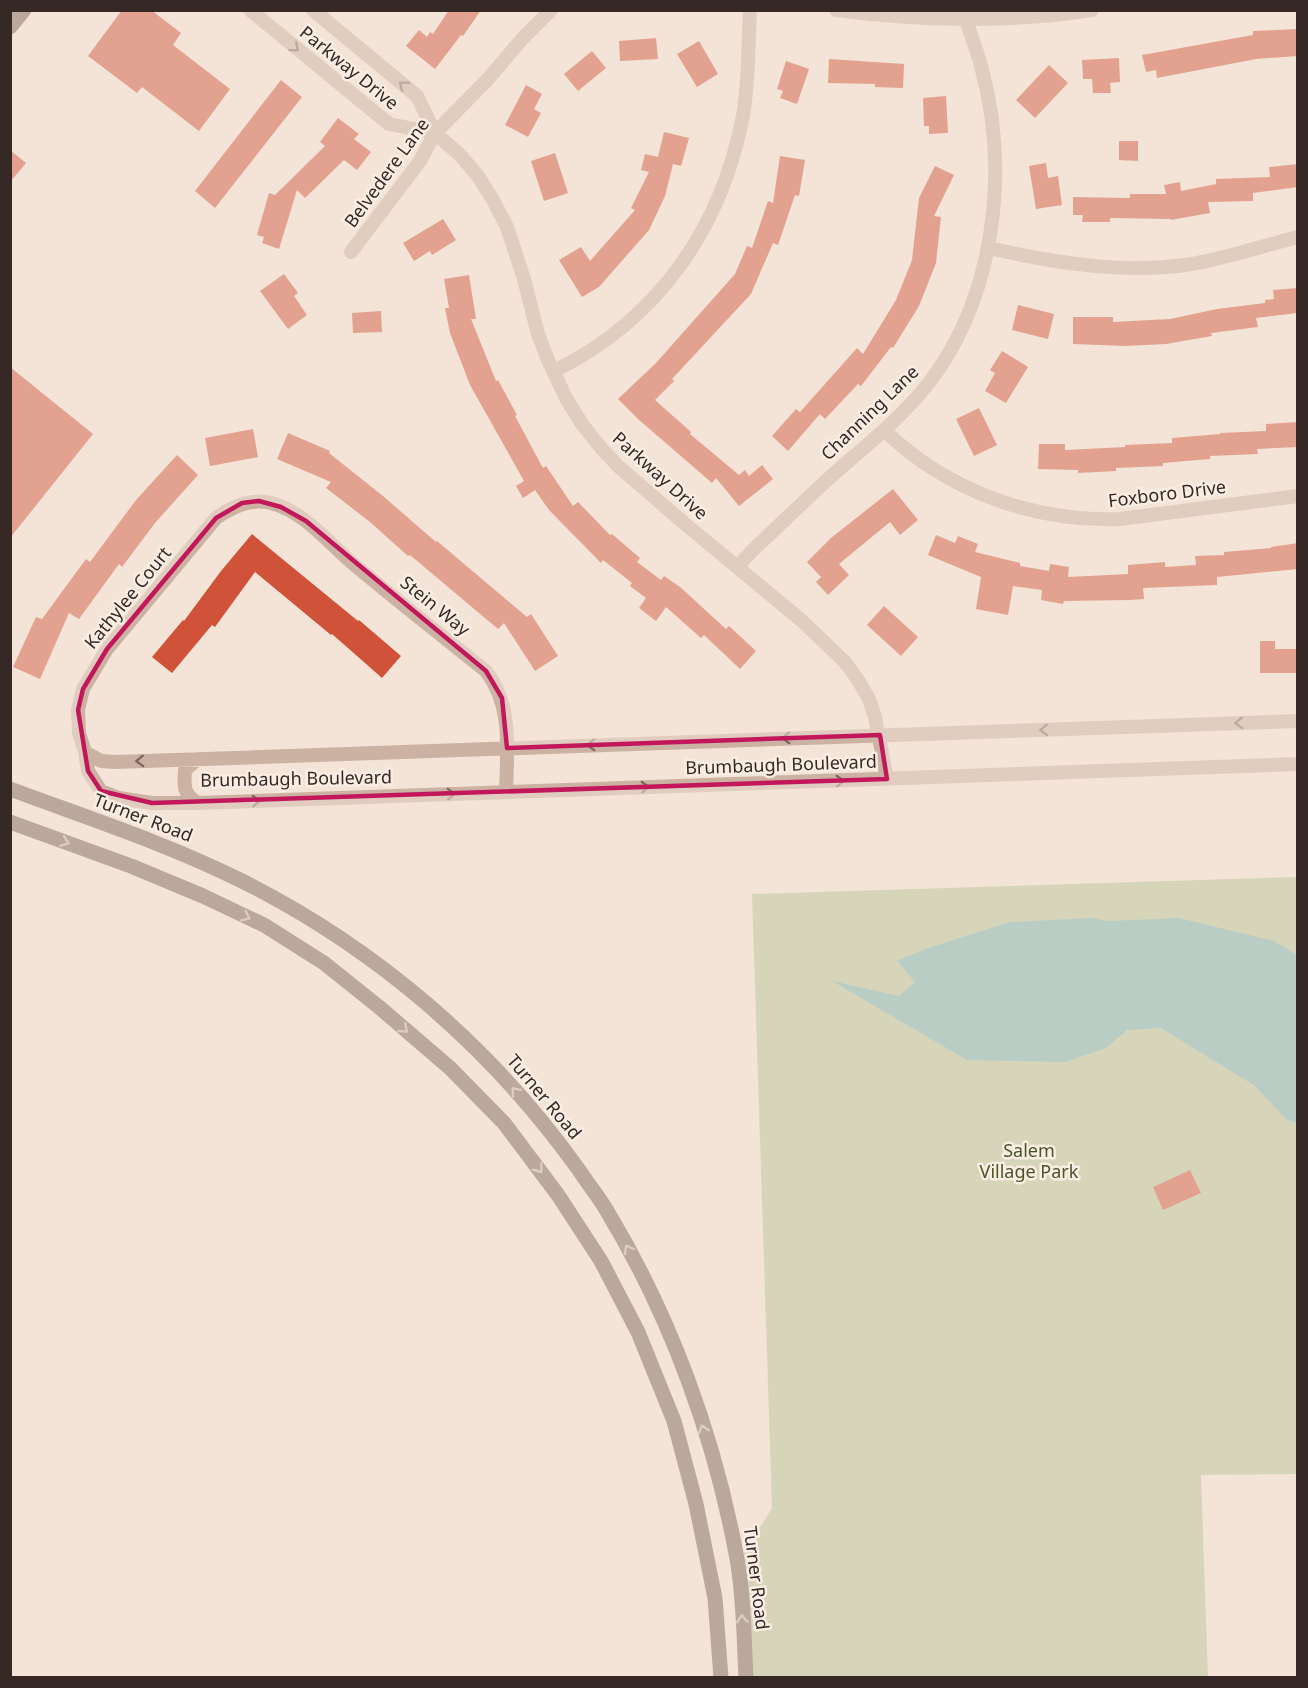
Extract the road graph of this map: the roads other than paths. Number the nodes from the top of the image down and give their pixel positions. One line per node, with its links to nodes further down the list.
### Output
1 (24, 10): 9 (main road)
2 (250, 10): 10 (street, Parkway Drive, one-way to 10)
3 (313, 10): 10 (street, Parkway Drive, one-way to 3)
4 (551, 10): 10 (street, Belvedere Lane)
5 (750, 10): 14 (street)
6 (836, 10): 8 (street)
7 (1092, 10): 8 (street)
8 (963, 15): 12 (street, Channing Lane)
9 (10, 27)
10 (435, 133): 13 (street, Belvedere Lane); 14 (street, Parkway Drive)
11 (1298, 237): 12 (street)
12 (988, 248): 15 (street, Channing Lane)
13 (351, 252)
14 (554, 371): 18 (street, Parkway Drive)
15 (884, 430): 16 (street, Foxboro Drive); 18 (street, Channing Lane)
16 (1298, 496)
17 (259, 501): 21 (street, Stein Way); 22 (street, Kathylee Court)
18 (737, 567): 20 (street, Parkway Drive)
19 (1298, 721): 20 (street, Brumbaugh Boulevard, one-way to 20)
20 (880, 735): 21 (street, Brumbaugh Boulevard, one-way to 21); 25 (street, Parkway Drive)
21 (507, 748): 23 (street, Brumbaugh Boulevard); 27 (street, Stein Way)
22 (85, 752): 23 (street, one-way to 22); 28 (street, Kathylee Court)
23 (198, 759): 28 (street, Brumbaugh Boulevard)
24 (1298, 764): 25 (street, Brumbaugh Boulevard)
25 (887, 779): 27 (street, Brumbaugh Boulevard, one-way to 25)
26 (10, 789): 31 (main road, Turner Road, one-way to 26)
27 (506, 792): 28 (street, Brumbaugh Boulevard, one-way to 27)
28 (197, 803)
29 (10, 822): 30 (main road, one-way to 30)
30 (720, 1677)
31 (746, 1677)

